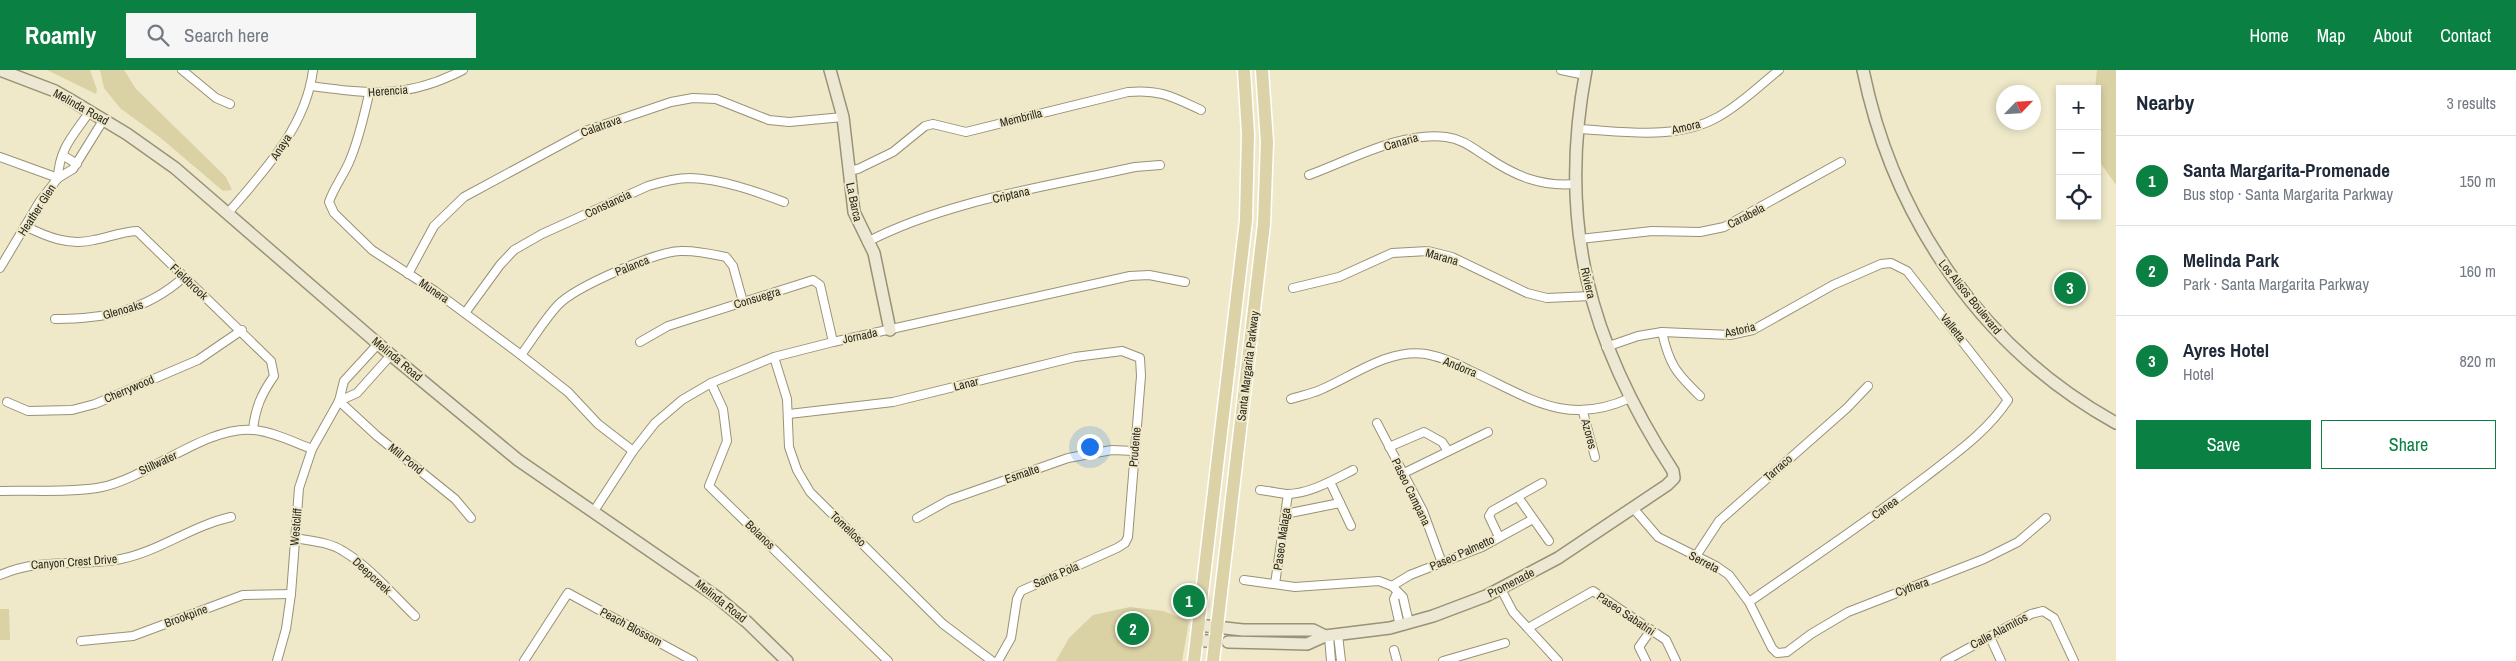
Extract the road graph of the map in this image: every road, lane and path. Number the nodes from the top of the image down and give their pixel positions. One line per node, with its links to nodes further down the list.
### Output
1 (0, 70): 16 (main road, Melinda Road)
2 (182, 70): 14 (street)
3 (312, 70): 12 (street, Anaya)
4 (462, 70): 13 (street, Herencia)
5 (830, 70): 17 (main road, La Barca)
6 (1244, 70): 111 (main road, Santa Margarita Parkway)
7 (1262, 70): 112 (main road, Santa Margarita Parkway)
8 (1561, 70): 11 (street)
9 (1779, 70): 19 (street, Amora)
10 (1863, 70): 68 (main road, Los Alisos Boulevard)
11 (1586, 73): 19 (main road, Riviera)
12 (311, 86): 13 (street, Herencia); 30 (street, Anaya)
13 (369, 94): 36 (street, Munera)
14 (230, 104)
15 (1201, 110): 25 (street, Membrilla)
16 (90, 111): 18 (main road, Melinda Road); 21 (street, Heather Glen)
17 (843, 117): 25 (main road, La Barca); 36 (street, Calatrava)
18 (104, 119): 23 (street, Heather Glen); 30 (main road, Melinda Road)
19 (1576, 129): 28 (main road, Riviera)
20 (0, 157): 27 (street)
21 (62, 158): 23 (street); 27 (street, Heather Glen)
22 (1841, 162): 32 (street, Carabela)
23 (77, 164): 27 (street, Heather Glen)
24 (1160, 165): 33 (street, Criptana)
25 (848, 171): 33 (main road, La Barca)
26 (1308, 176): 28 (street, Canaria)
27 (58, 178): 31 (street, Heather Glen)
28 (1576, 184): 32 (main road, Riviera)
29 (784, 202): 42 (street, Constancia)
30 (228, 213): 49 (main road, Melinda Road)
31 (25, 226): 35 (street, Heather Glen); 37 (street, Fieldbrook)
32 (1580, 240): 40 (main road, Riviera)
33 (867, 242): 45 (main road, La Barca)
34 (1891, 263): 46 (street, Astoria); 62 (street, Valletta)
35 (0, 268)
36 (408, 274): 42 (street, Munera)
37 (184, 277): 43 (street, Glenoaks); 44 (street, Fieldbrook)
38 (1185, 282): 45 (street, Jornada)
39 (1293, 288): 40 (street, Marana)
40 (1591, 296): 50 (main road, Riviera)
41 (743, 302): 47 (street, Consuegra); 48 (street, Consuegra); 52 (street, Palanca)
42 (465, 313): 52 (street, Munera)
43 (55, 319)
44 (242, 330): 64 (street, Cherrywood); 69 (street, Fieldbrook)
45 (890, 330): 48 (street, Jornada)
46 (1662, 332): 50 (street, Astoria); 59 (street)
47 (640, 342)
48 (833, 342): 53 (street, Jornada)
49 (378, 344): 51 (main road, Melinda Road); 55 (street, Westcliff)
50 (1606, 347): 60 (main road, Riviera)
51 (391, 355): 58 (street); 88 (main road, Melinda Road)
52 (521, 355): 73 (street, Munera)
53 (774, 357): 56 (street, Jornada); 66 (street, Tomelloso)
54 (1140, 358): 66 (street, Lanar); 74 (street, Prudente)
55 (350, 375): 58 (street); 63 (street, Westcliff)
56 (711, 383): 73 (street, Jornada); 130 (street, Bolanos)
57 (1868, 386): 100 (street, Tarraco)
58 (362, 387): 63 (street)
59 (1700, 396)
60 (1630, 398): 65 (street, Andorra); 79 (main road, Riviera)
61 (1291, 399): 65 (street, Andorra)
62 (2008, 400): 108 (street, Canea)
63 (339, 401): 72 (street, Westcliff); 91 (street, Mill Pond)
64 (7, 402)
65 (1583, 412): 76 (street, Azores)
66 (789, 414): 131 (street, Tomelloso)
67 (1377, 423): 71 (street, Paseo Campana)
68 (2116, 423)
69 (254, 430): 72 (street, Stillwater); 83 (street, Stillwater)
70 (1488, 432): 75 (street)
71 (1389, 447): 75 (street); 78 (street, Paseo Campana)
72 (312, 449): 98 (street, Westcliff)
73 (633, 451): 88 (street, Jornada)
74 (1134, 451): 92 (street, Esmalte); 96 (street, Prudente)
75 (1448, 451): 78 (street)
76 (1595, 457)
77 (1353, 470): 80 (street)
78 (1404, 473): 101 (street, Paseo Campana)
79 (1674, 478): 87 (main road, Promenade)
80 (1330, 482): 84 (street); 86 (street)
81 (1542, 482): 85 (street)
82 (1260, 490): 84 (street)
83 (0, 491)
84 (1288, 494): 89 (street, Paseo Malaga)
85 (1518, 497): 94 (street); 97 (street)
86 (1340, 503): 89 (street); 95 (street)
87 (1633, 508): 100 (street, Serreta); 106 (main road, Promenade)
88 (594, 511): 129 (main road, Melinda Road)
89 (1286, 514): 104 (street, Paseo Malaga)
90 (231, 518): 102 (street, Canyon Crest Drive)
91 (471, 518)
92 (917, 518)
93 (2046, 518): 124 (street, Cythera)
94 (1533, 519): 97 (street, Paseo Palmetto); 99 (street)
95 (1351, 526)
96 (1128, 537): 132 (street, Santa Pola)
97 (1499, 537): 101 (street, Paseo Palmetto)
98 (295, 538): 107 (street, Westcliff); 109 (street, Deepcreek)
99 (1549, 541)
100 (1696, 556): 108 (street, Serreta)
101 (1442, 563): 105 (street, Paseo Palmetto)
102 (0, 575)
103 (1244, 580): 104 (street)
104 (1275, 584): 105 (street)
105 (1392, 586): 110 (street)
106 (1501, 589): 110 (main road, Promenade); 113 (street)
107 (291, 594): 119 (street, Brookpine); 126 (street, Westcliff)
108 (1749, 602): 124 (street, Serreta)
109 (415, 616)
110 (1404, 624): 116 (main road, Promenade)
111 (1198, 625): 112 (main road, Promenade); 118 (main road, Santa Margarita Parkway)
112 (1218, 627): 115 (main road, Promenade); 120 (main road, Santa Margarita Parkway)
113 (1528, 628): 114 (street, Paseo Sabatini); 139 (street)
114 (1651, 630): 140 (street); 141 (street, Paseo Sabatini)
115 (1282, 631): 116 (main road, Promenade); 122 (main road)
116 (1331, 635): 122 (main road, Promenade); 135 (street); 136 (street)
117 (1990, 637): 142 (street, Calle Alamitos); 143 (street); 144 (street, Calle Alamitos)
118 (1196, 640): 120 (main road, Promenade); 133 (main road, Santa Margarita Parkway)
119 (81, 642)
120 (1222, 642): 122 (main road, Promenade); 134 (main road, Santa Margarita Parkway)
121 (1505, 643): 125 (street)
122 (1282, 645)
123 (1394, 650): 137 (street)
124 (1777, 653)
125 (1464, 658): 138 (street)
126 (277, 661)
127 (524, 661): 128 (street, Peach Blossom)
128 (693, 661)
129 (787, 661)
130 (888, 661)
131 (992, 661)
132 (998, 661)
133 (1194, 661)
134 (1213, 661)
135 (1331, 661)
136 (1341, 661)
137 (1397, 661)
138 (1443, 661)
139 (1558, 661)
140 (1646, 661)
141 (1676, 661)
142 (1945, 661)
143 (2001, 661)
144 (2074, 661)

